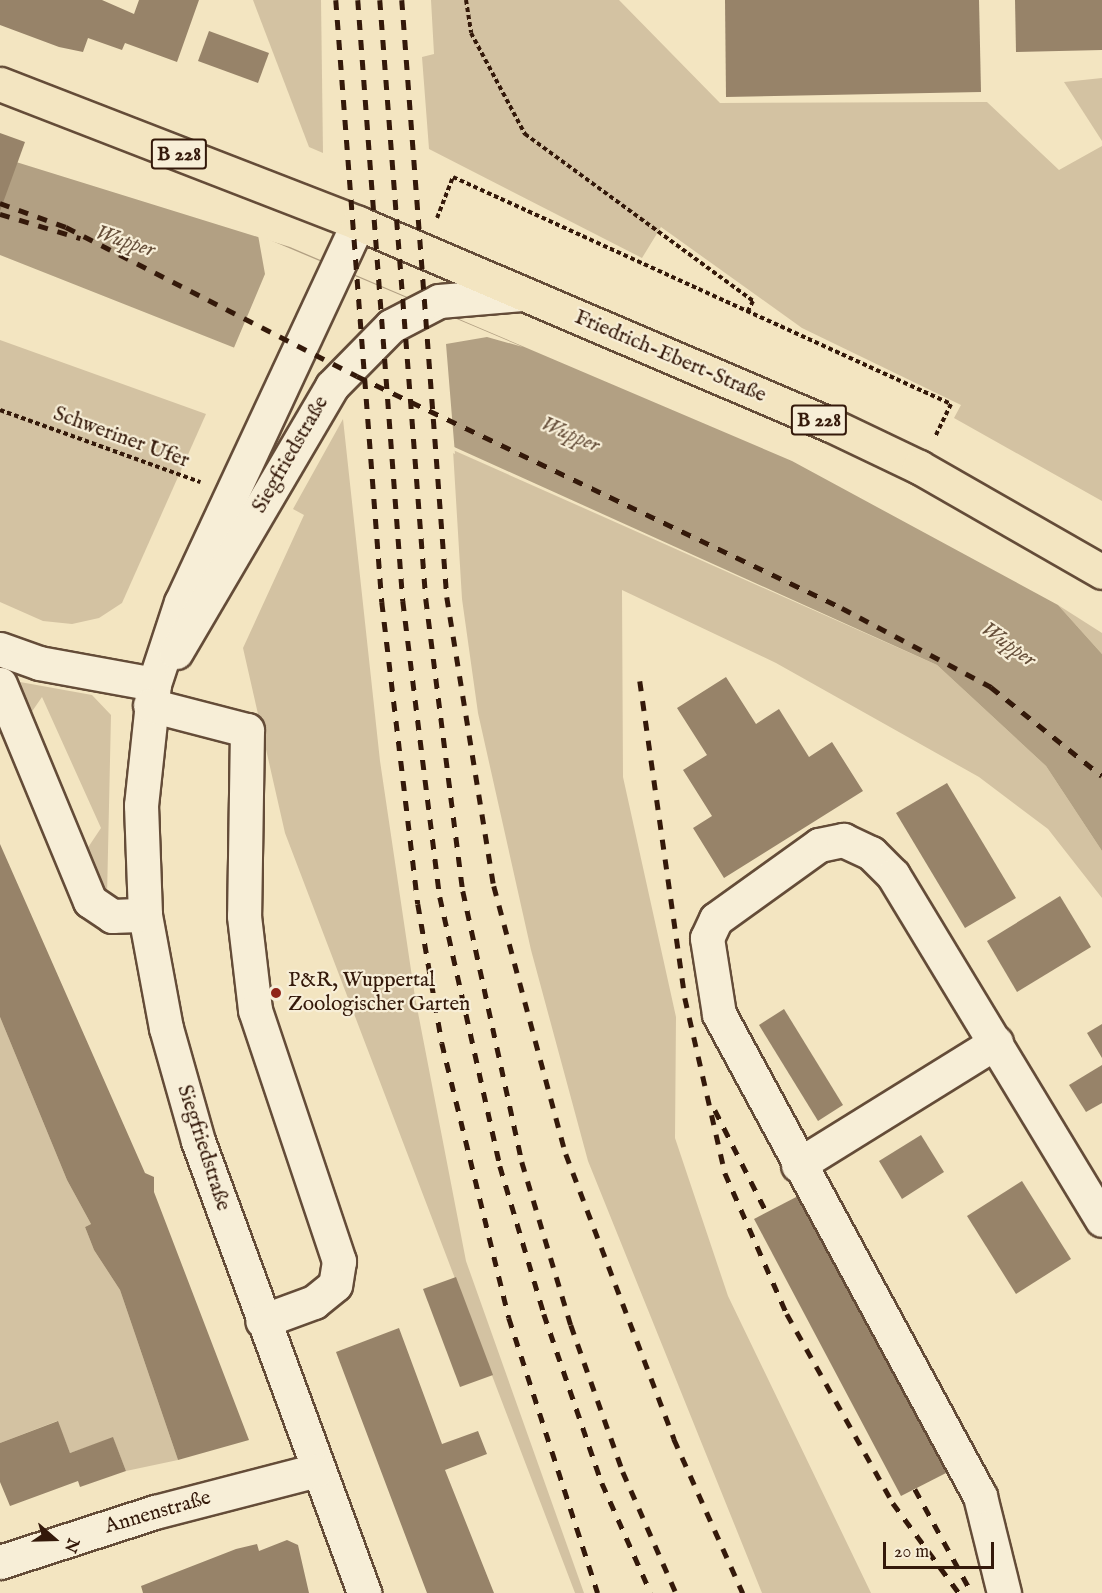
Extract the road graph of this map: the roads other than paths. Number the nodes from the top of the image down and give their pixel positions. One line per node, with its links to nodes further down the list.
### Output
1 (0, 84): 2 (main road, B 228)
2 (358, 224): 3 (main road, Friedrich-Ebert-Straße / B 228); 7 (street, Siegfriedstraße)
3 (522, 294): 4 (main road, Friedrich-Ebert-Straße / B 228); 7 (street, Siegfriedstraße)
4 (1102, 572)
5 (0, 649): 7 (street)
6 (0, 684): 8 (street)
7 (152, 694): 8 (street, Siegfriedstraße); 12 (street)
8 (145, 915): 12 (street, Siegfriedstraße)
9 (996, 1042): 10 (street); 10 (street); 11 (street)
10 (798, 1165): 16 (street)
11 (1102, 1220)
12 (262, 1321): 13 (street, Siegfriedstraße)
13 (317, 1470): 14 (street, Annenstraße); 15 (street, Siegfriedstraße)
14 (0, 1562)
15 (364, 1593)
16 (1004, 1593)

